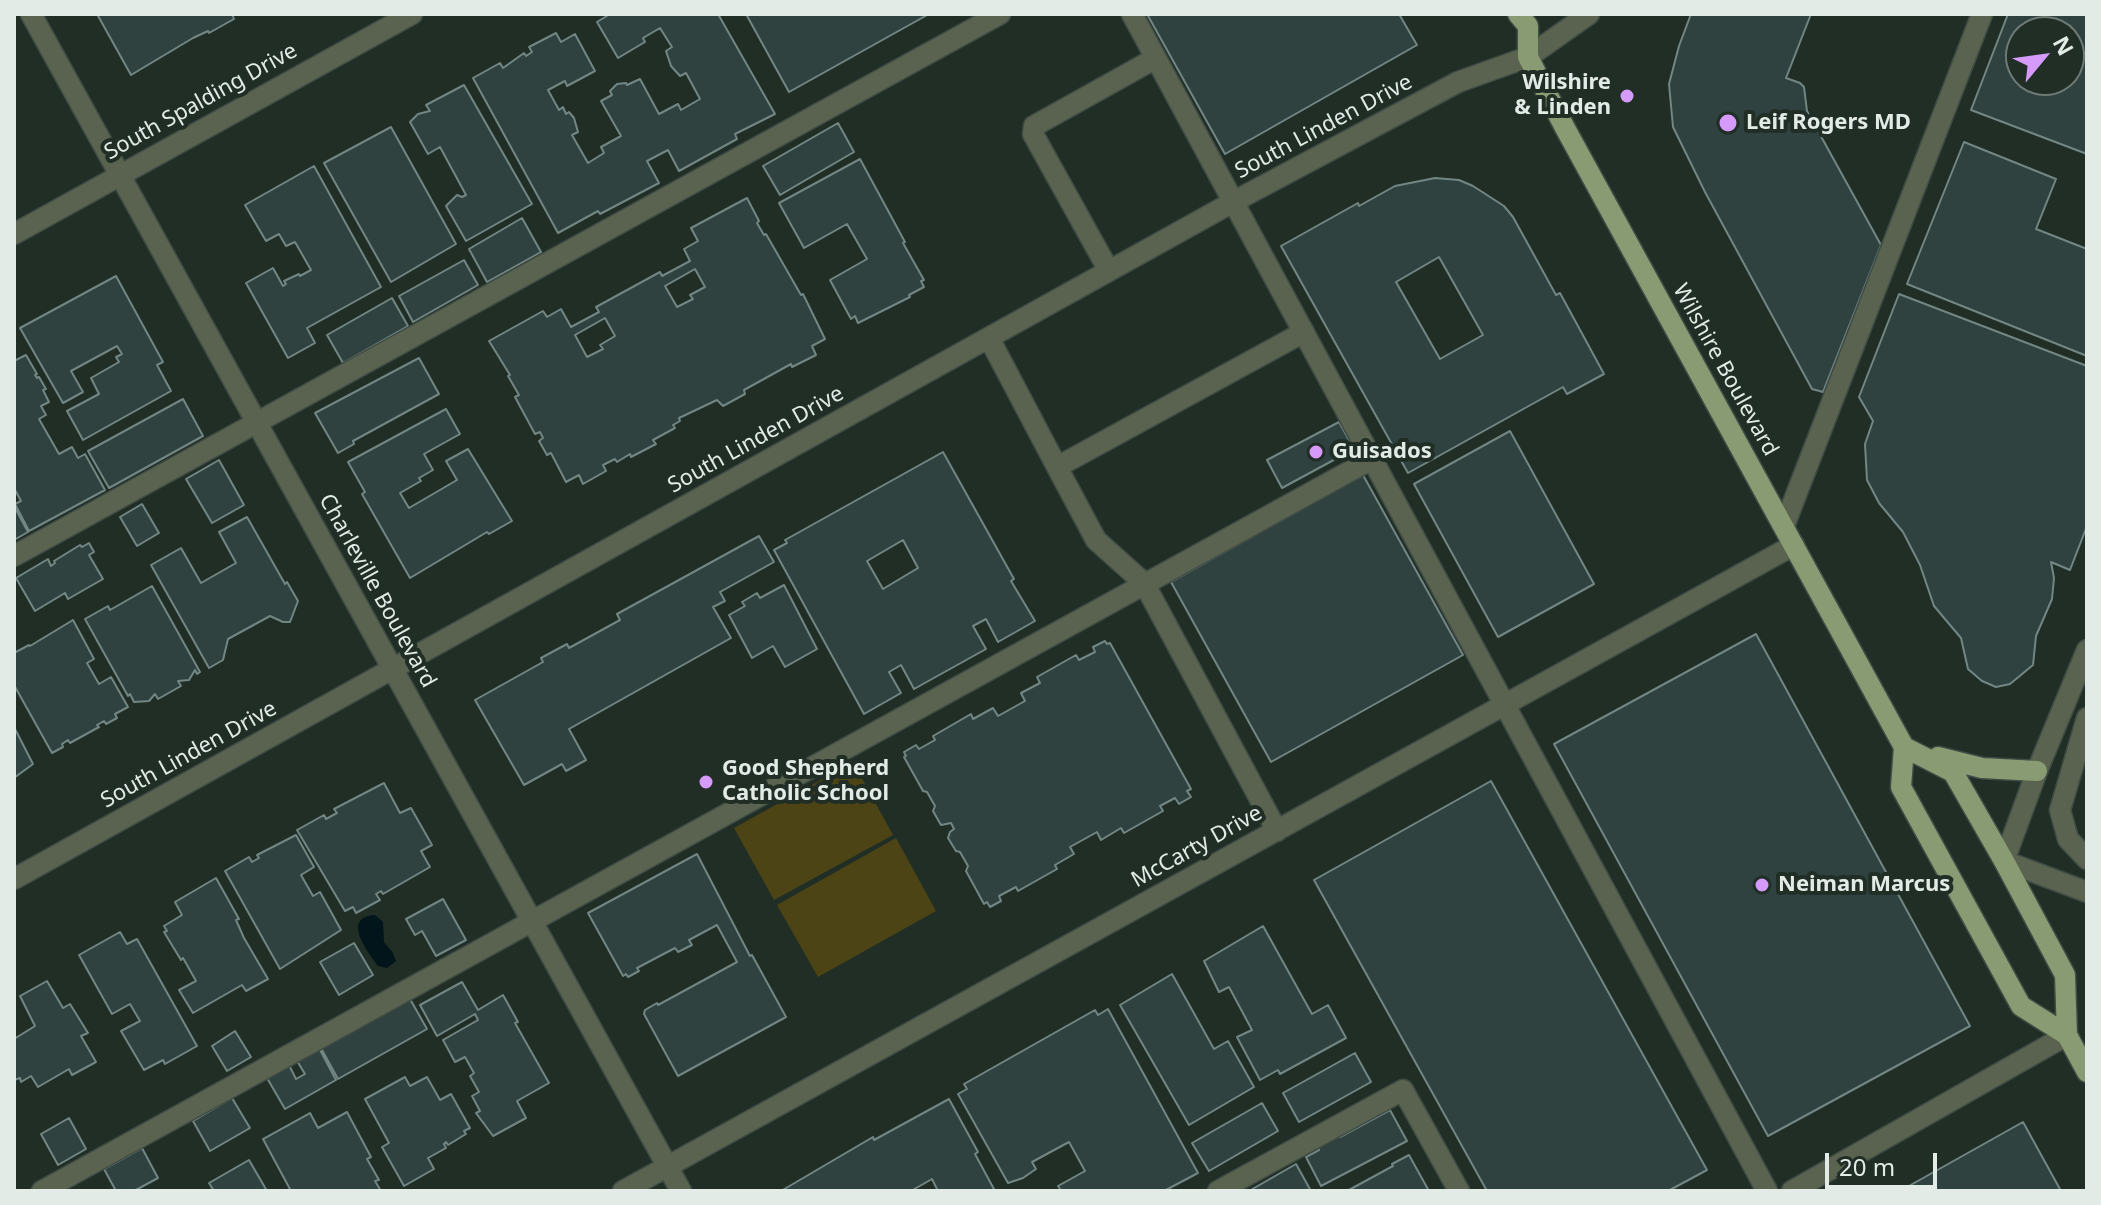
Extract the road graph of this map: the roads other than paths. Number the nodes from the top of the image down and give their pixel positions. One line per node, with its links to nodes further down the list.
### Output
1 (31, 14): 10 (street, Charleville Boulevard)
2 (412, 14): 10 (street, South Spalding Drive)
3 (1000, 14): 16 (street)
4 (1132, 14): 9 (street)
5 (1518, 14): 8 (main road, Wilshire Boulevard)
6 (1589, 14): 8 (street, South Linden Drive)
7 (1982, 14): 19 (street)
8 (1528, 57): 11 (street, South Linden Drive); 19 (main road, Wilshire Boulevard)
9 (1156, 58): 11 (street); 13 (street)
10 (119, 175): 12 (street, South Spalding Drive); 16 (street, Charleville Boulevard)
11 (1233, 202): 13 (street, South Linden Drive); 14 (street)
12 (14, 234)
13 (1109, 271): 15 (street, South Linden Drive)
14 (1304, 332): 17 (street); 18 (street)
15 (989, 338): 18 (street); 24 (street, South Linden Drive)
16 (256, 423): 21 (street); 24 (street, Charleville Boulevard)
17 (1372, 459): 22 (street); 25 (street)
18 (1057, 467): 22 (street)
19 (1784, 526): 20 (main road, Wilshire Boulevard)
20 (1794, 545): 25 (street, McCarty Drive); 27 (main road, Wilshire Boulevard)
21 (14, 556)
22 (1144, 583): 29 (street); 34 (street)
23 (2087, 650): 28 (street)
24 (393, 670): 32 (street, South Linden Drive); 34 (street, Charleville Boulevard)
25 (1505, 705): 29 (street, McCarty Drive); 43 (street)
26 (2087, 718): 30 (street)
27 (1904, 747): 28 (main road); 31 (main road); 35 (main road)
28 (2037, 771): 31 (street)
29 (1277, 831): 37 (street, McCarty Drive)
30 (2087, 859)
31 (2004, 861): 33 (street); 35 (main road)
32 (14, 879)
33 (2087, 892)
34 (532, 922): 37 (street, Charleville Boulevard); 38 (street)
35 (2067, 1035): 36 (main road); 44 (street)
36 (2087, 1072)
37 (667, 1167): 39 (street, McCarty Drive); 40 (street, Charleville Boulevard)
38 (42, 1191)
39 (623, 1191)
40 (681, 1191)
41 (1218, 1191): 42 (street)
42 (1459, 1191)
43 (1767, 1191)
44 (1792, 1191)

